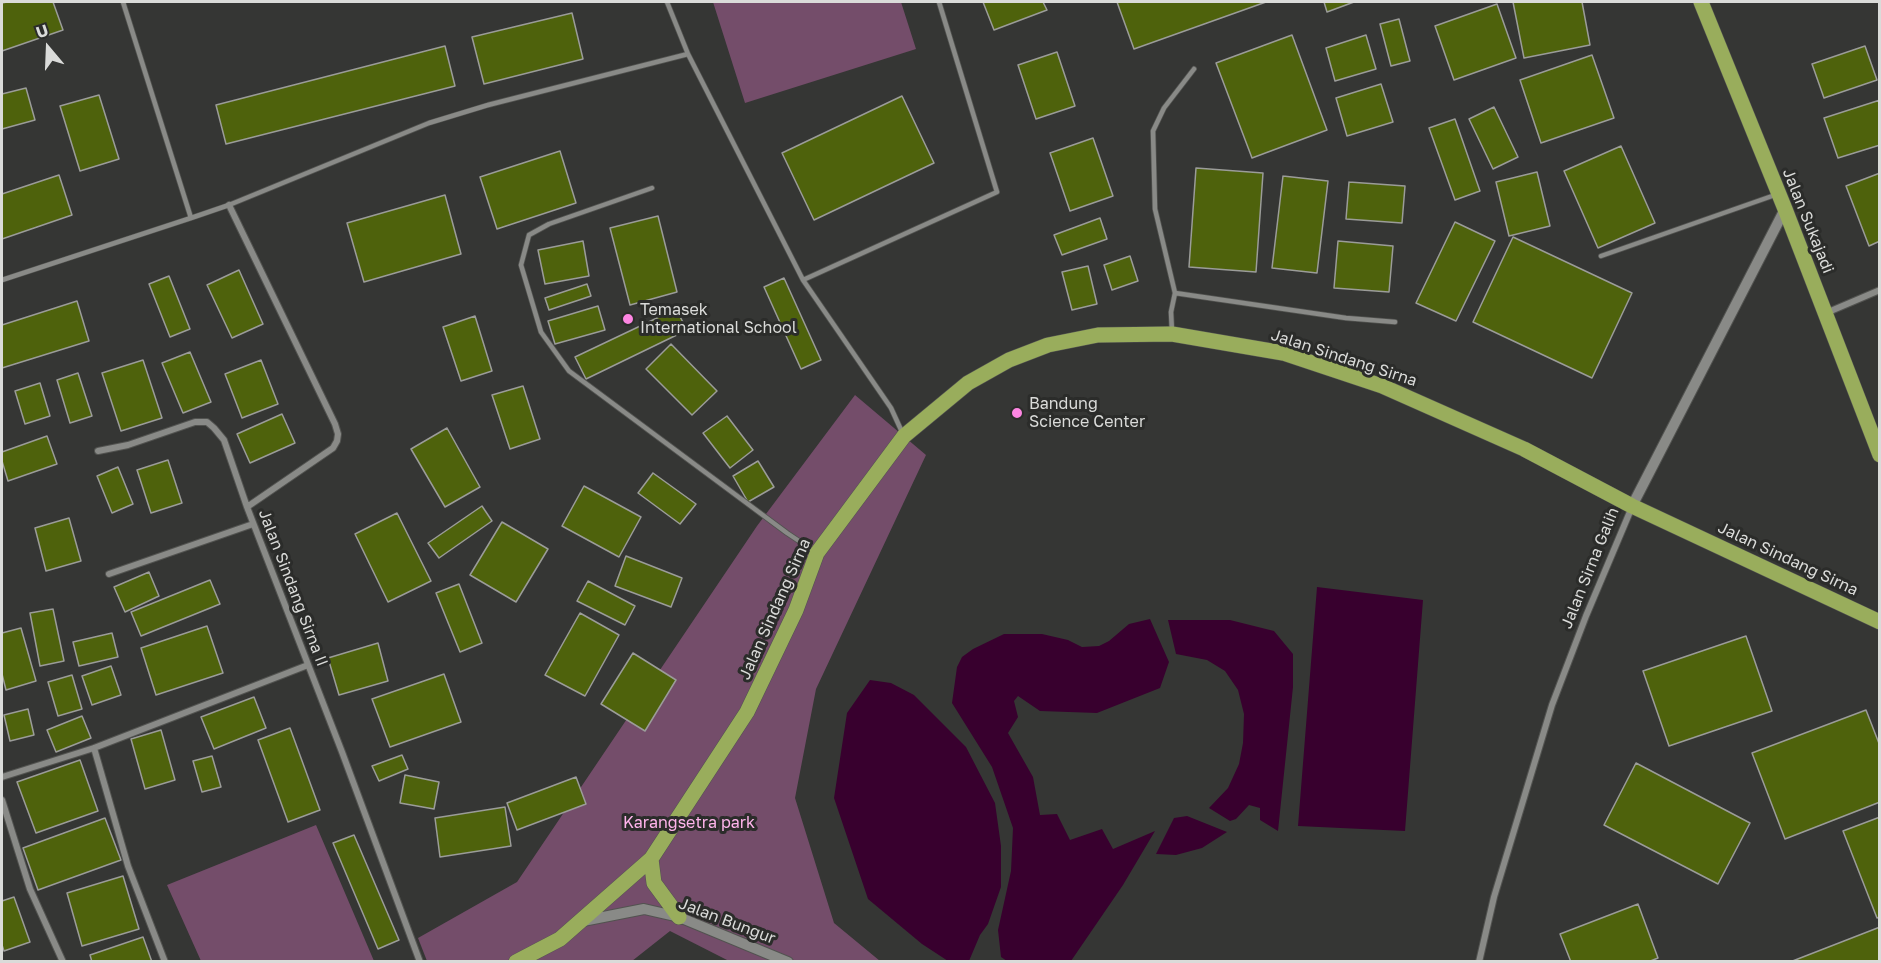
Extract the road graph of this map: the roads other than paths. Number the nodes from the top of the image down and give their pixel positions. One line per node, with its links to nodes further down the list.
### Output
1 (123, 2): 11 (lane)
2 (667, 2): 5 (lane)
3 (939, 2): 14 (lane)
4 (1701, 2): 8 (main road, Jalan Sukajadi)
5 (688, 54): 9 (lane); 14 (lane)
6 (1194, 69): 16 (lane)
7 (652, 188): 26 (lane)
8 (1778, 194): 10 (main road, Jalan Sukajadi); 12 (lane)
9 (230, 205): 11 (lane); 24 (street, Jalan Sindang Sirna II)
10 (1785, 209): 17 (main road, Jalan Sukajadi); 23 (street, Jalan Sirna Galih)
11 (191, 218): 13 (lane)
12 (1601, 256)
13 (2, 280)
14 (803, 280): 20 (lane)
15 (1880, 290): 17 (street)
16 (1175, 293): 18 (lane); 19 (lane)
17 (1826, 314): 22 (main road, Jalan Sukajadi)
18 (1395, 322)
19 (1172, 334): 20 (main road, Jalan Sindang Sirna); 23 (main road, Jalan Sindang Sirna)
20 (904, 436): 26 (main road, Jalan Sindang Sirna)
21 (98, 451): 24 (street)
22 (1880, 455)
23 (1632, 506): 28 (main road, Jalan Sindang Sirna); 41 (street, Jalan Sirna Galih)
24 (246, 507): 25 (street, Jalan Sindang Sirna II)
25 (253, 524): 27 (street); 29 (street, Jalan Sindang Sirna II)
26 (817, 553): 33 (main road, Jalan Sindang Sirna)
27 (109, 574)
28 (1880, 622)
29 (308, 665): 30 (street); 38 (street, Jalan Sindang Sirna II)
30 (94, 748): 31 (street); 37 (street)
31 (2, 777)
32 (2, 800): 36 (street)
33 (651, 859): 34 (main road); 35 (main road, Jalan Sindang Sirna)
34 (679, 917): 35 (street, Jalan Bungur); 40 (street, Jalan Bungur)
35 (583, 921): 39 (main road, Jalan Sindang Sirna)
36 (63, 962)
37 (165, 962)
38 (420, 962)
39 (516, 962)
40 (788, 962)
41 (1479, 962)

